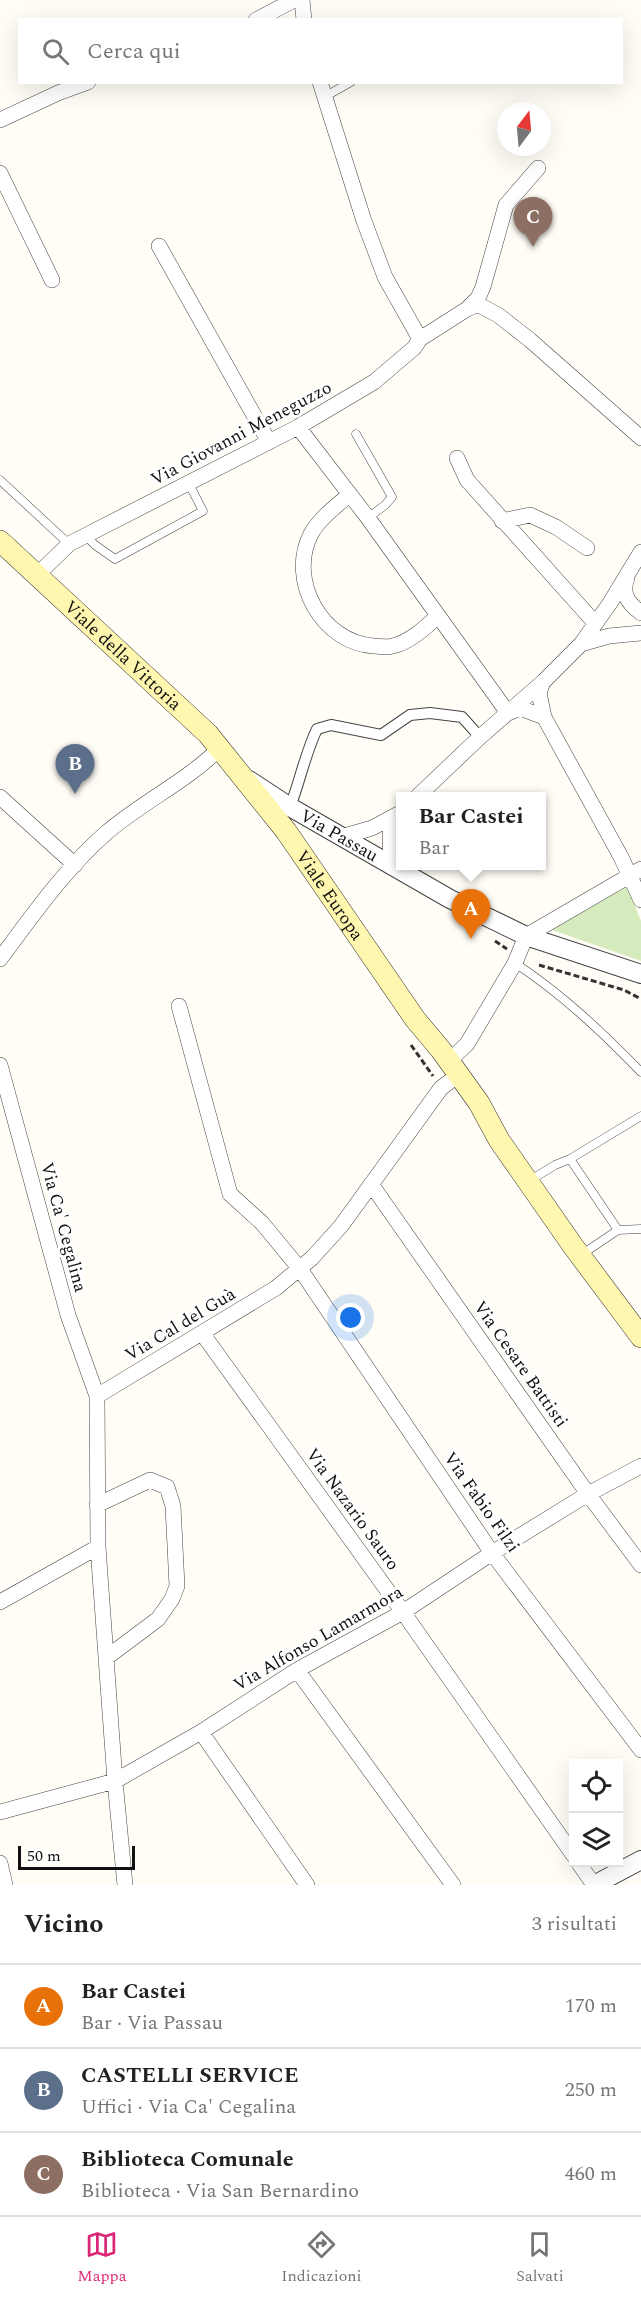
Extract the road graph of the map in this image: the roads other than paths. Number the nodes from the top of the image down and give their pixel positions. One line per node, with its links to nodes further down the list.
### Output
1 (294, 0): 3 (street)
2 (302, 0): 4 (street)
3 (260, 18)
4 (304, 18)
5 (83, 84): 8 (street)
6 (344, 84): 7 (lane)
7 (322, 90): 14 (street)
8 (0, 120)
9 (538, 168): 13 (street)
10 (0, 173): 12 (street)
11 (159, 246): 18 (street)
12 (52, 280)
13 (467, 309): 14 (street, Via Giovanni Meneguzzo); 17 (street)
14 (420, 339): 15 (street, Via Giovanni Meneguzzo)
15 (298, 427): 18 (street, Via Giovanni Meneguzzo); 22 (street)
16 (356, 434): 23 (lane)
17 (641, 438)
18 (269, 442): 21 (street, Via Giovanni Meneguzzo)
19 (457, 458): 24 (street)
20 (0, 480): 26 (lane)
21 (189, 484): 25 (street, Via Giovanni Meneguzzo); 25 (lane)
22 (349, 495): 23 (street); 33 (street)
23 (368, 518): 33 (street)
24 (502, 521): 27 (street); 34 (street)
25 (87, 537): 26 (street, Via Giovanni Meneguzzo)
26 (69, 544): 31 (street, Via Giovanni Meneguzzo)
27 (587, 548)
28 (3, 549): 31 (main road, Viale della Vittoria)
29 (641, 552): 30 (street)
30 (629, 572): 32 (street); 34 (street)
31 (37, 575): 41 (main road, Viale della Vittoria)
32 (641, 613)
33 (438, 616): 38 (street)
34 (595, 623): 36 (street)
35 (641, 633): 36 (street)
36 (581, 644): 37 (street)
37 (543, 682): 38 (street); 39 (street)
38 (508, 713): 39 (street); 40 (street)
39 (544, 717): 53 (street)
40 (480, 737): 43 (street); 45 (street)
41 (220, 748): 42 (main road, Viale della Vittoria); 49 (street)
42 (241, 774): 45 (street, Via Passau); 61 (main road, Viale Europa)
43 (422, 792)
44 (0, 797): 49 (street)
45 (290, 807): 48 (street, Via Passau)
46 (396, 816): 48 (street)
47 (396, 821): 50 (street)
48 (341, 837): 50 (street, Via Passau)
49 (75, 865): 56 (street)
50 (391, 866): 51 (street, Via Passau)
51 (396, 869)
52 (398, 870): 55 (street, Via Passau)
53 (636, 872): 54 (street); 55 (street)
54 (641, 900)
55 (525, 936): 57 (street, Via Cal del Guà); 58 (street, Via Passau)
56 (0, 959)
57 (515, 963): 61 (street, Via Cal del Guà); 62 (lane)
58 (641, 974)
59 (179, 1006): 70 (street, Via Fabio Filzi)
60 (0, 1065): 73 (street, Via Ca' Cegalina)
61 (449, 1071): 65 (main road, Viale Europa); 66 (street, Via Cal del Guà)
62 (641, 1072)
63 (641, 1116): 64 (lane)
64 (570, 1159): 65 (lane); 68 (lane)
65 (528, 1181): 69 (main road, Viale Europa)
66 (371, 1184): 70 (street, Via Cal del Guà); 75 (street, Via Cesare Battisti)
67 (641, 1229): 68 (lane)
68 (618, 1230): 69 (lane)
69 (580, 1256): 72 (main road, Viale Europa)
70 (300, 1269): 71 (street, Via Cal del Guà); 78 (street, Via Fabio Filzi)
71 (202, 1333): 73 (street, Via Cal del Guà); 81 (street, Via Nazario Sauro)
72 (641, 1337)
73 (97, 1396): 76 (street)
74 (641, 1466): 75 (street, Via Alfonso Lamarmora)
75 (588, 1494): 78 (street, Via Alfonso Lamarmora); 79 (street, Via Cesare Battisti)
76 (97, 1505): 77 (street); 82 (street)
77 (98, 1547): 80 (street); 82 (street)
78 (492, 1553): 81 (street, Via Alfonso Lamarmora); 85 (street, Via Fabio Filzi)
79 (641, 1565)
80 (0, 1602)
81 (404, 1612): 83 (street, Via Alfonso Lamarmora); 88 (street, Via Nazario Sauro)
82 (106, 1658): 86 (street)
83 (297, 1670): 84 (street, Via Alfonso Lamarmora); 95 (street)
84 (201, 1732): 86 (street, Via Alfonso Lamarmora); 94 (street)
85 (641, 1750)
86 (115, 1781): 87 (street, Via Alfonso Lamarmora); 93 (street)
87 (0, 1812)
88 (569, 1850)
89 (641, 1860): 96 (street)
90 (0, 1863): 92 (street)
91 (581, 1867): 96 (street)
92 (5, 1885)
93 (125, 1885)
94 (307, 1885)
95 (453, 1885)
96 (594, 1885)

